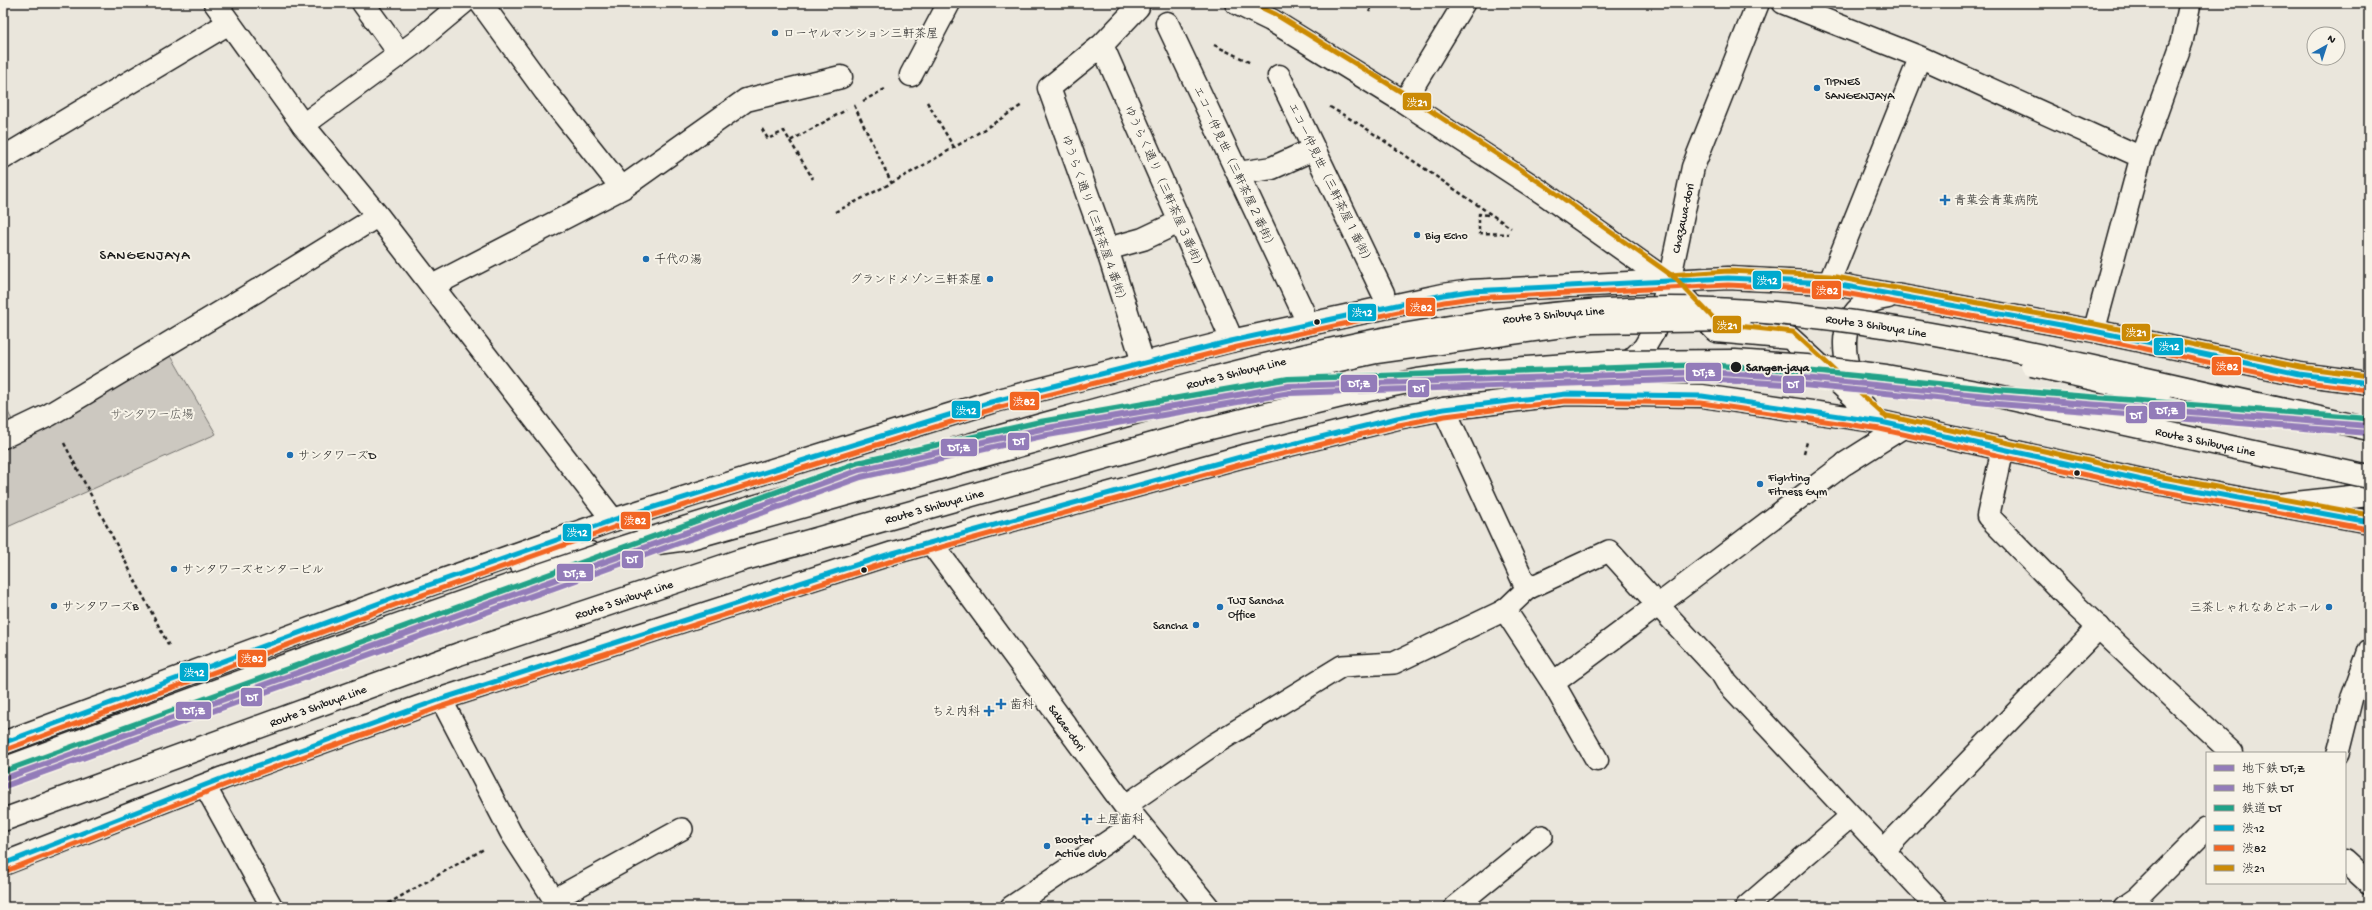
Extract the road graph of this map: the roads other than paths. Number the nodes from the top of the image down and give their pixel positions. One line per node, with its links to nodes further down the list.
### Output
1 (215, 3): 12 (main road)
2 (363, 3): 15 (main road)
3 (463, 3): 15 (main road)
4 (481, 3): 26 (main road)
5 (949, 3): 17 (main road)
6 (1236, 3): 20 (main road)
7 (1464, 3): 20 (lane)
8 (1758, 3): 30 (main road, Chazawa-dori)
9 (1783, 3): 16 (lane)
10 (2190, 3): 23 (lane)
11 (1138, 7): 14 (main road)
12 (229, 23): 21 (main road); 24 (main road)
13 (1167, 23): 25 (main road, エコー仲見世（三軒茶屋２番街）)
14 (1102, 45): 28 (main road, ゆうらく通り（三軒茶屋３番街）); 29 (main road, ゆうらく通り（三軒茶屋４番街）)
15 (400, 54): 21 (main road)
16 (1920, 57): 23 (lane); 31 (lane)
17 (911, 75)
18 (1279, 76): 22 (main road, エコー仲見世（三軒茶屋１番街）)
19 (841, 77): 26 (main road)
20 (1404, 102): 30 (main road)
21 (303, 125): 27 (main road)
22 (1314, 150): 25 (main road); 34 (main road, エコー仲見世（三軒茶屋１番街）)
23 (2142, 157): 38 (lane)
24 (3, 158)
25 (1238, 173): 36 (main road, エコー仲見世（三軒茶屋２番街）)
26 (622, 188): 32 (main road)
27 (378, 216): 32 (main road); 33 (lane)
28 (1179, 222): 29 (main road); 37 (main road, ゆうらく通り（三軒茶屋３番街）)
29 (1107, 249): 39 (main road, ゆうらく通り（三軒茶屋４番街）)
30 (1669, 282): 31 (main road); 41 (main road, Chazawa-dori); 42 (main road); 54 (main road)
31 (1829, 283): 35 (main road)
32 (432, 286): 54 (main road)
33 (258, 290): 48 (main road)
34 (1383, 292)
35 (1895, 296): 38 (main road); 42 (main road)
36 (1303, 312)
37 (1228, 331)
38 (2094, 331): 40 (main road)
39 (1140, 353)
40 (2369, 383)
41 (1566, 394): 43 (main road); 44 (main road)
42 (1861, 404): 44 (main road)
43 (1444, 410): 56 (main road); 58 (main road)
44 (1881, 422): 46 (main road)
45 (2369, 424): 57 (main road, bridge)
46 (1903, 427): 49 (main road); 50 (main road)
47 (2369, 430): 70 (main road, Route 3 Shibuya Line, bridge)
48 (3, 437)
49 (2003, 448): 53 (main road); 61 (main road)
50 (1846, 463): 59 (lane)
51 (2369, 477): 74 (main road, Route 3 Shibuya Line, bridge)
52 (2369, 495): 53 (main road)
53 (2278, 505): 55 (main road)
54 (612, 520): 57 (main road)
55 (2369, 522)
56 (932, 544): 65 (main road); 72 (main road, Sakae-dori)
57 (445, 579): 66 (main road)
58 (1527, 589): 59 (lane); 60 (lane)
59 (1658, 605): 63 (main road); 73 (lane)
60 (1505, 610): 63 (main road); 72 (lane)
61 (2099, 627): 67 (main road); 78 (main road)
62 (2369, 650): 64 (lane)
63 (1553, 683): 69 (main road)
64 (2363, 686): 68 (lane)
65 (441, 699): 71 (main road); 82 (lane)
66 (3, 743)
67 (2231, 752)
68 (2338, 752)
69 (1597, 760)
70 (3, 769)
71 (205, 786): 80 (main road); 83 (lane)
72 (1131, 814): 84 (lane); 85 (main road, Sakae-dori)
73 (1851, 816): 78 (lane); 87 (lane)
74 (3, 820)
75 (682, 828): 82 (lane)
76 (2206, 829): 89 (lane)
77 (1542, 836): 86 (lane)
78 (1884, 850): 88 (lane)
79 (2346, 862): 81 (main road)
80 (3, 864)
81 (2369, 883)
82 (557, 903)
83 (272, 907)
84 (1011, 907)
85 (1208, 907)
86 (1455, 907)
87 (1746, 907)
88 (1937, 907)
89 (2124, 907)

